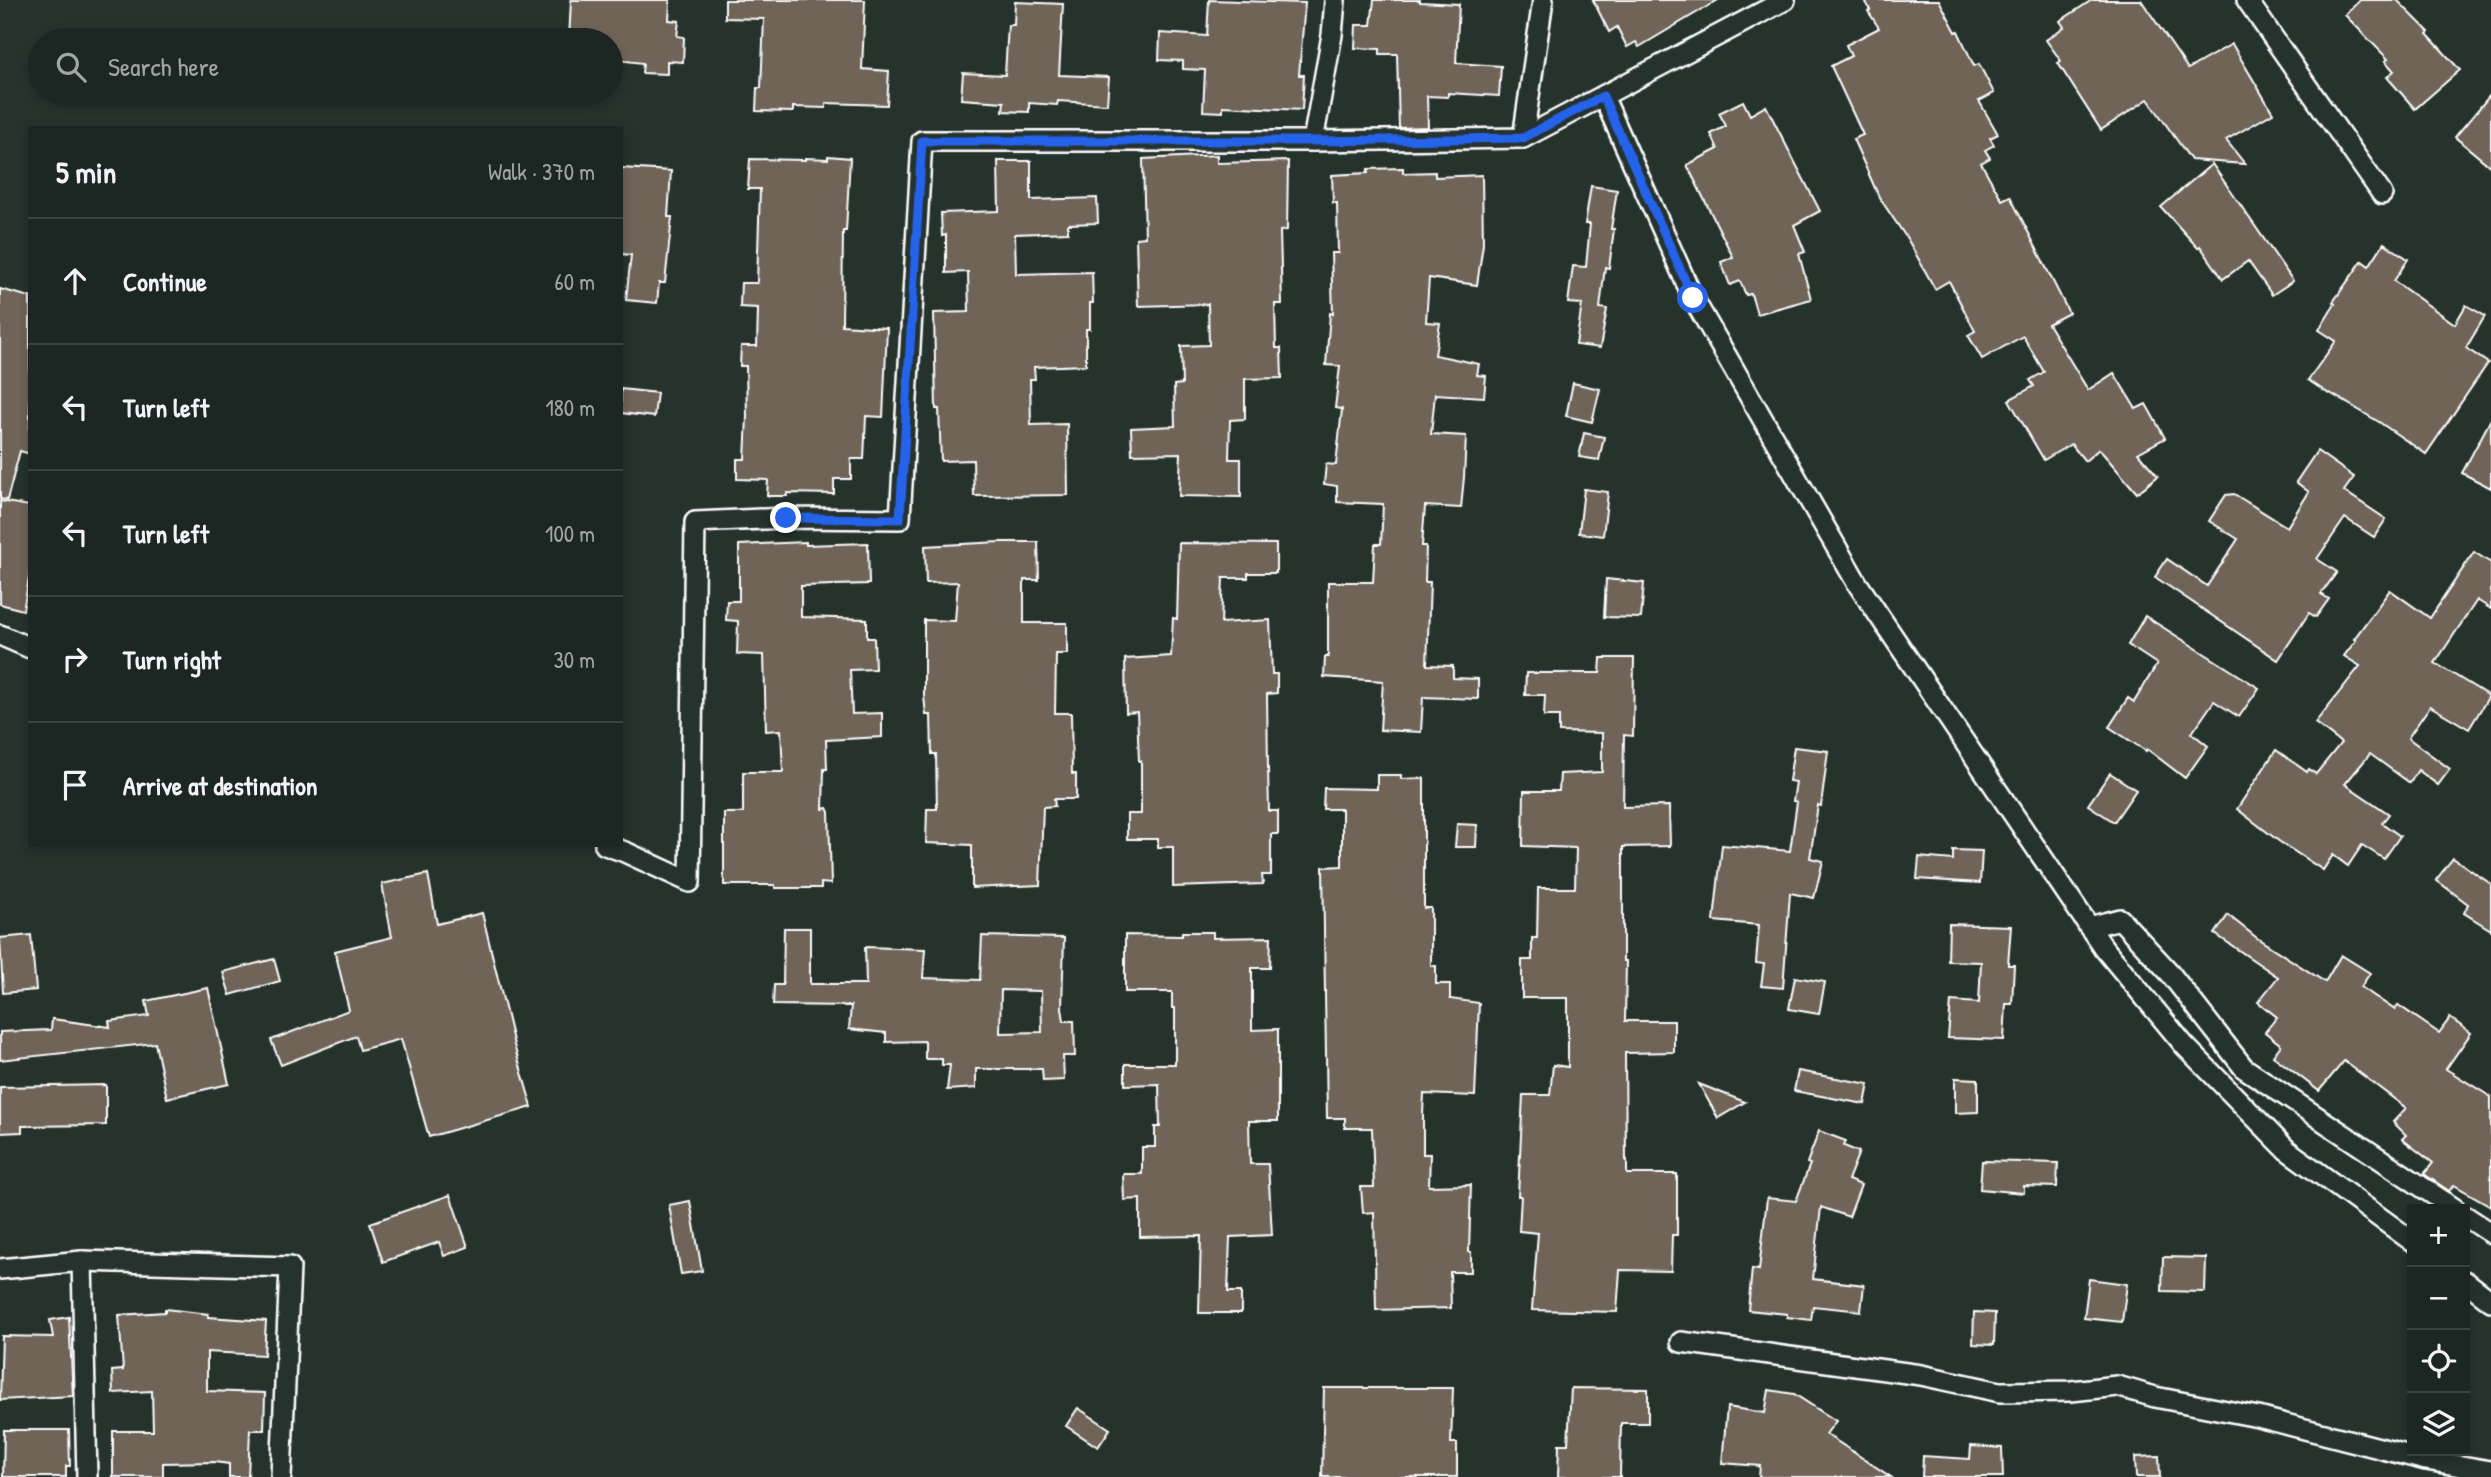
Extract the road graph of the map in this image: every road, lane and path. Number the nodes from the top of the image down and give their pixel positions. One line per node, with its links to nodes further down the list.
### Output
1 (1335, 0): 7 (street)
2 (1544, 0): 6 (street)
3 (1785, 0): 5 (street)
4 (2247, 0): 8 (street)
5 (1603, 96): 6 (street); 12 (street)
6 (1523, 138): 7 (street)
7 (1313, 141): 11 (street)
8 (2382, 194)
9 (0, 635): 10 (street)
10 (28, 647)
11 (611, 847)
12 (2089, 927): 13 (street); 16 (street)
13 (2448, 1204)
14 (2470, 1219): 15 (street)
15 (2491, 1233)
16 (2407, 1237)
17 (82, 1261): 18 (street); 23 (street); 24 (street)
18 (0, 1269)
19 (2470, 1285): 20 (street)
20 (2491, 1301)
21 (1681, 1342): 22 (street)
22 (2491, 1471)
23 (87, 1477)
24 (281, 1477)

